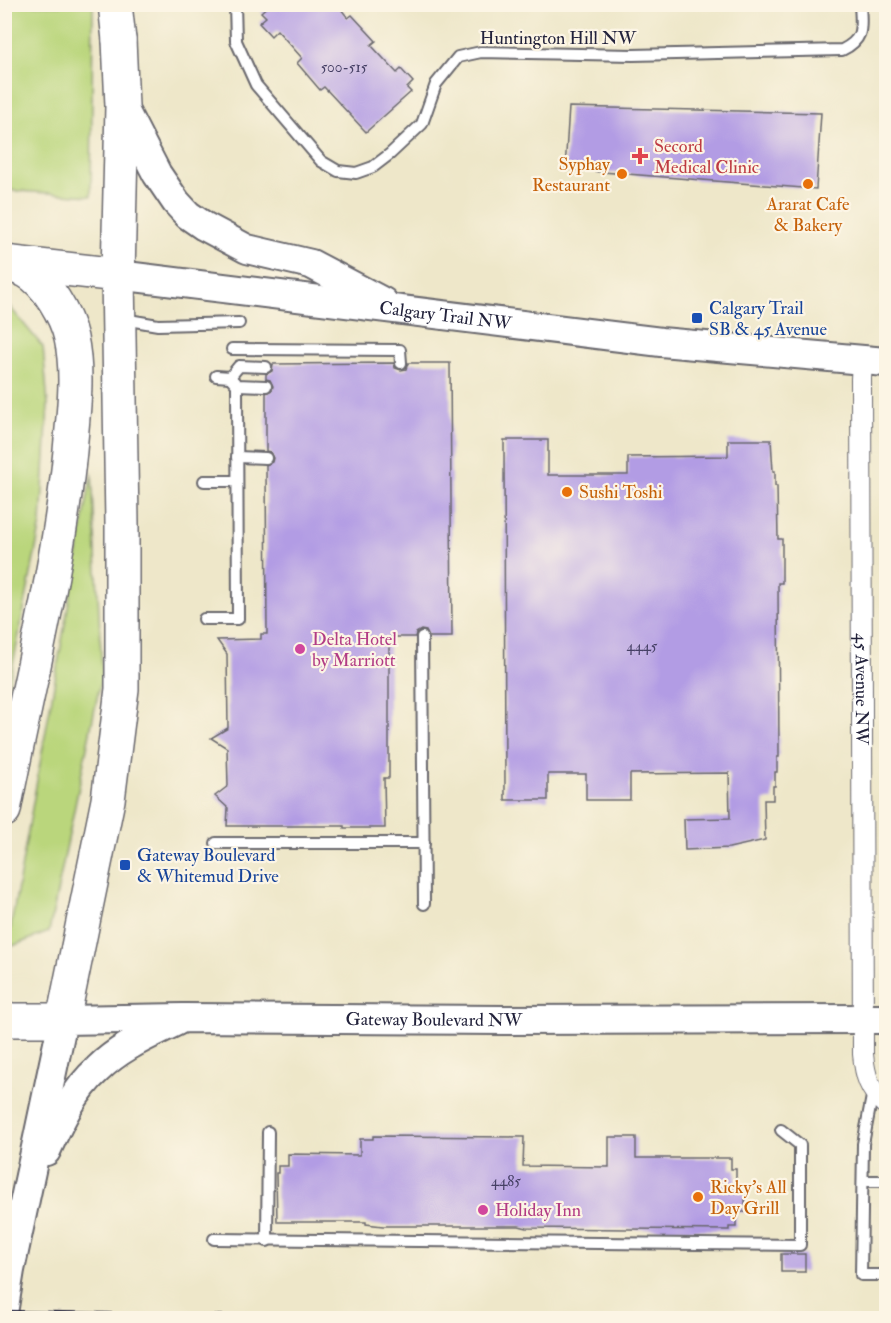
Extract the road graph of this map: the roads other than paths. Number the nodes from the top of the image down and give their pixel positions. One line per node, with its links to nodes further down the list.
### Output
1 (115, 4): 4 (highway)
2 (235, 4): 3 (lane, Huntington Hill NW)
3 (860, 4)
4 (122, 106): 6 (highway); 7 (main road)
5 (4, 263): 6 (highway, Calgary Trail NW); 23 (highway)
6 (118, 275): 7 (main road, Calgary Trail NW); 8 (highway)
7 (398, 310): 11 (main road, Calgary Trail NW)
8 (119, 319): 9 (lane); 30 (highway)
9 (239, 322)
10 (232, 349): 12 (lane)
11 (874, 361): 28 (street, 45 Avenue NW)
12 (401, 363)
13 (266, 367): 15 (lane)
14 (216, 376): 15 (lane)
15 (234, 381): 16 (lane); 17 (lane)
16 (266, 386)
17 (237, 457): 18 (lane); 20 (lane)
18 (266, 458)
19 (204, 481): 20 (lane)
20 (237, 481): 21 (lane)
21 (204, 619)
22 (422, 637): 25 (lane)
23 (4, 810)
24 (216, 843): 25 (lane)
25 (424, 843): 26 (lane)
26 (424, 904)
27 (183, 1018): 28 (main road, Gateway Boulevard NW); 30 (main road, Gateway Boulevard NW); 38 (main road)
28 (875, 1019): 31 (street)
29 (10, 1020): 30 (highway, Gateway Boulevard NW)
30 (63, 1020): 38 (main road)
31 (880, 1098): 34 (lane)
32 (781, 1130): 37 (lane)
33 (268, 1132): 37 (lane)
34 (863, 1181): 35 (lane); 39 (lane)
35 (886, 1181)
36 (214, 1239): 37 (lane)
37 (267, 1240)
38 (10, 1270): 40 (main road)
39 (886, 1275)
40 (4, 1307)

